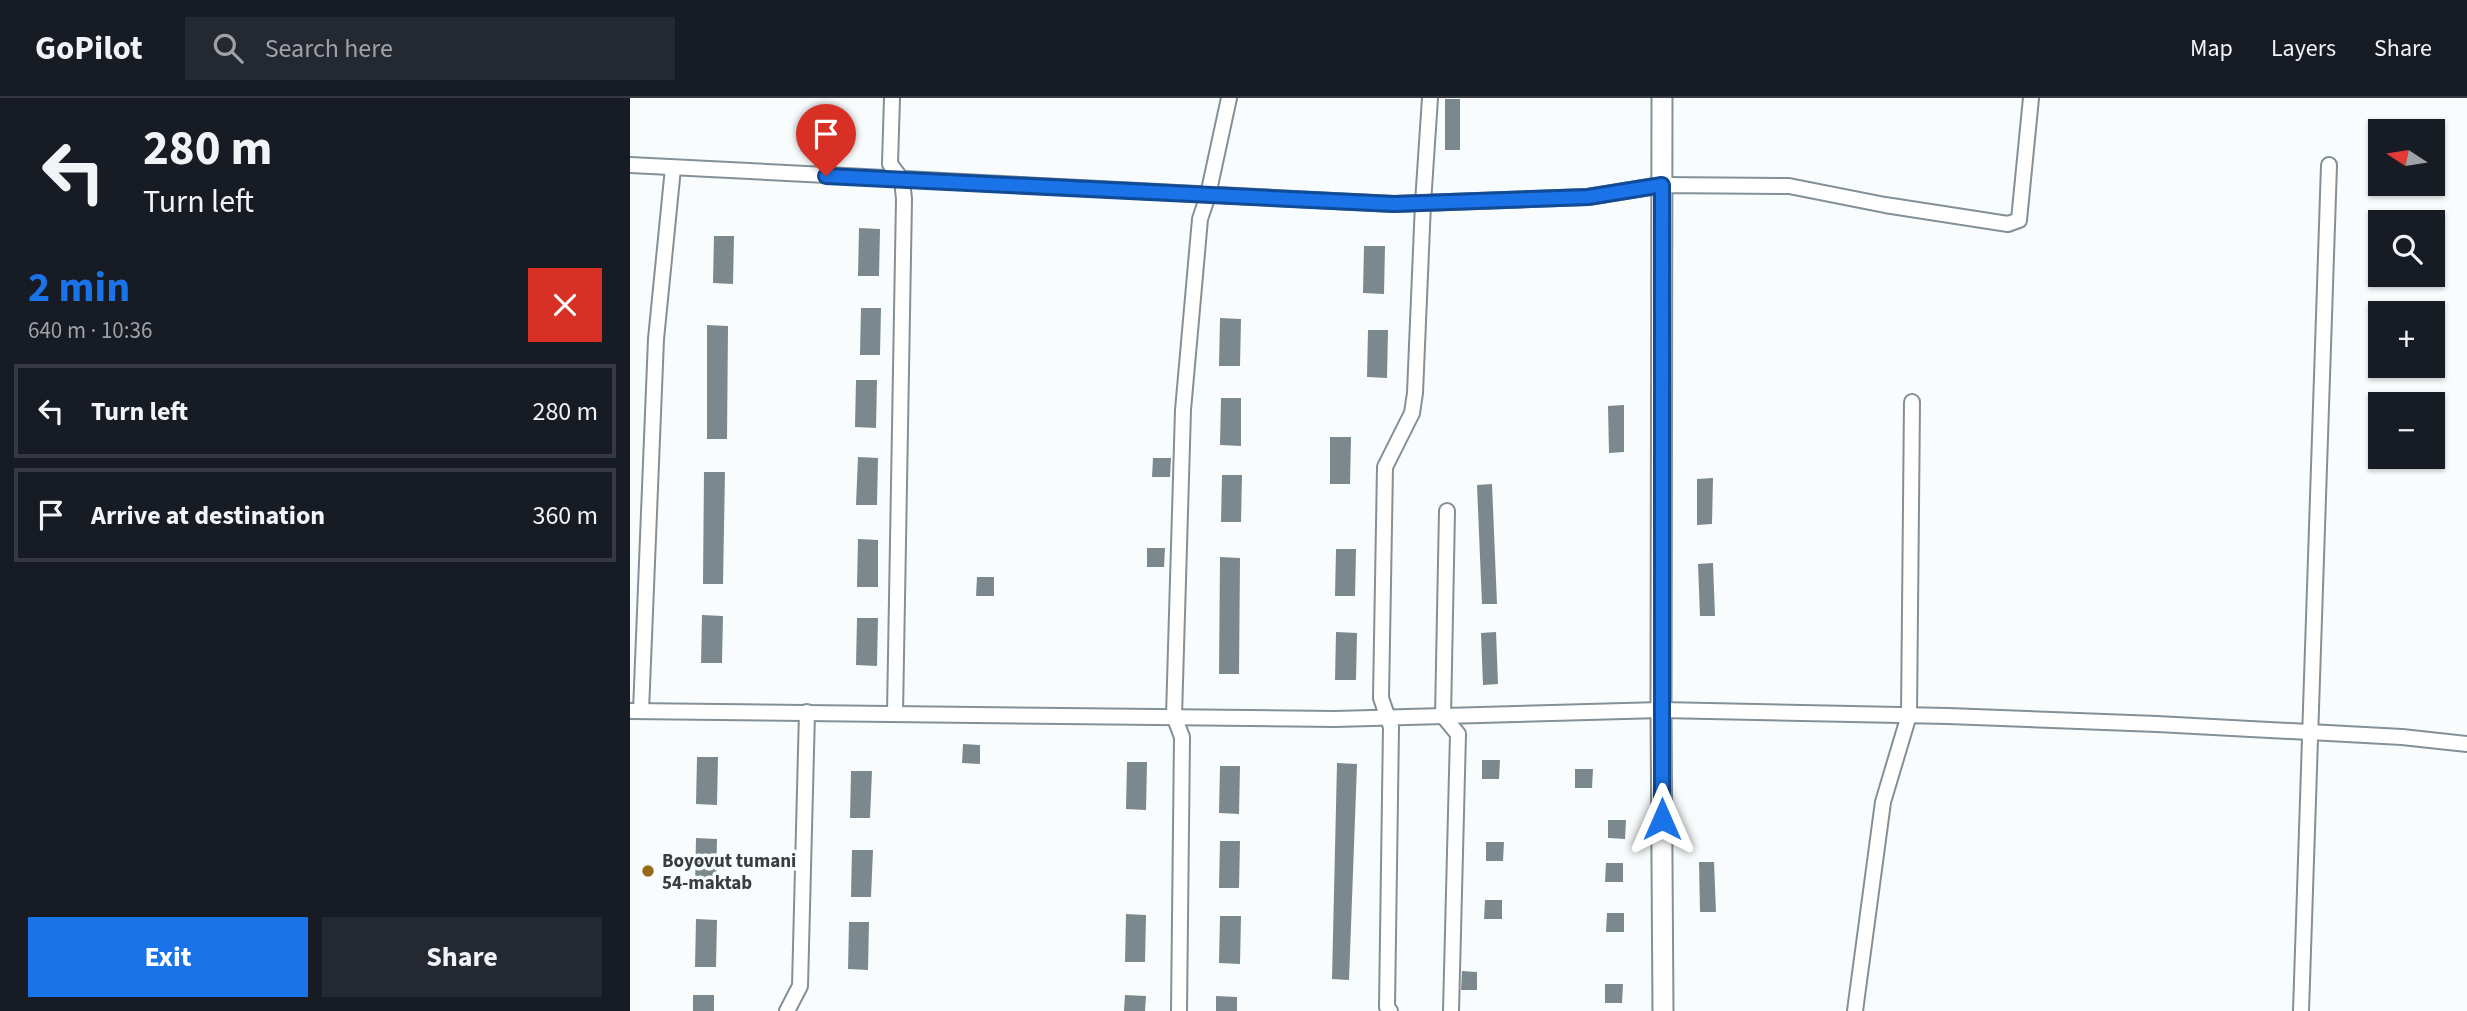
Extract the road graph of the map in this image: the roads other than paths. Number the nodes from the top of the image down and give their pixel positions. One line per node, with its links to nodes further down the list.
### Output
1 (892, 98): 9 (street)
2 (1229, 98): 11 (street)
3 (1430, 98): 12 (street)
4 (1662, 98): 10 (main road)
5 (2031, 98): 10 (street)
6 (630, 165): 8 (street)
7 (2329, 165): 23 (street)
8 (673, 168): 9 (street); 16 (street)
9 (902, 180): 11 (street); 18 (street)
10 (1662, 185): 12 (street); 15 (main road)
11 (1208, 195): 12 (street); 20 (street)
12 (1423, 203): 22 (street)
13 (1912, 402): 19 (street)
14 (1447, 511): 21 (street)
15 (1661, 710): 19 (street); 21 (street); 29 (main road)
16 (636, 711): 17 (street)
17 (807, 712): 18 (street); 25 (street)
18 (895, 713): 20 (street)
19 (1909, 715): 23 (street); 30 (street)
20 (1174, 716): 22 (street); 26 (street)
21 (1443, 716): 22 (street); 28 (street)
22 (1387, 717): 27 (street)
23 (2309, 732): 24 (street); 31 (street)
24 (2467, 744)
25 (787, 1011)
26 (1179, 1011)
27 (1390, 1011)
28 (1451, 1011)
29 (1663, 1011)
30 (1855, 1011)
31 (2301, 1011)

